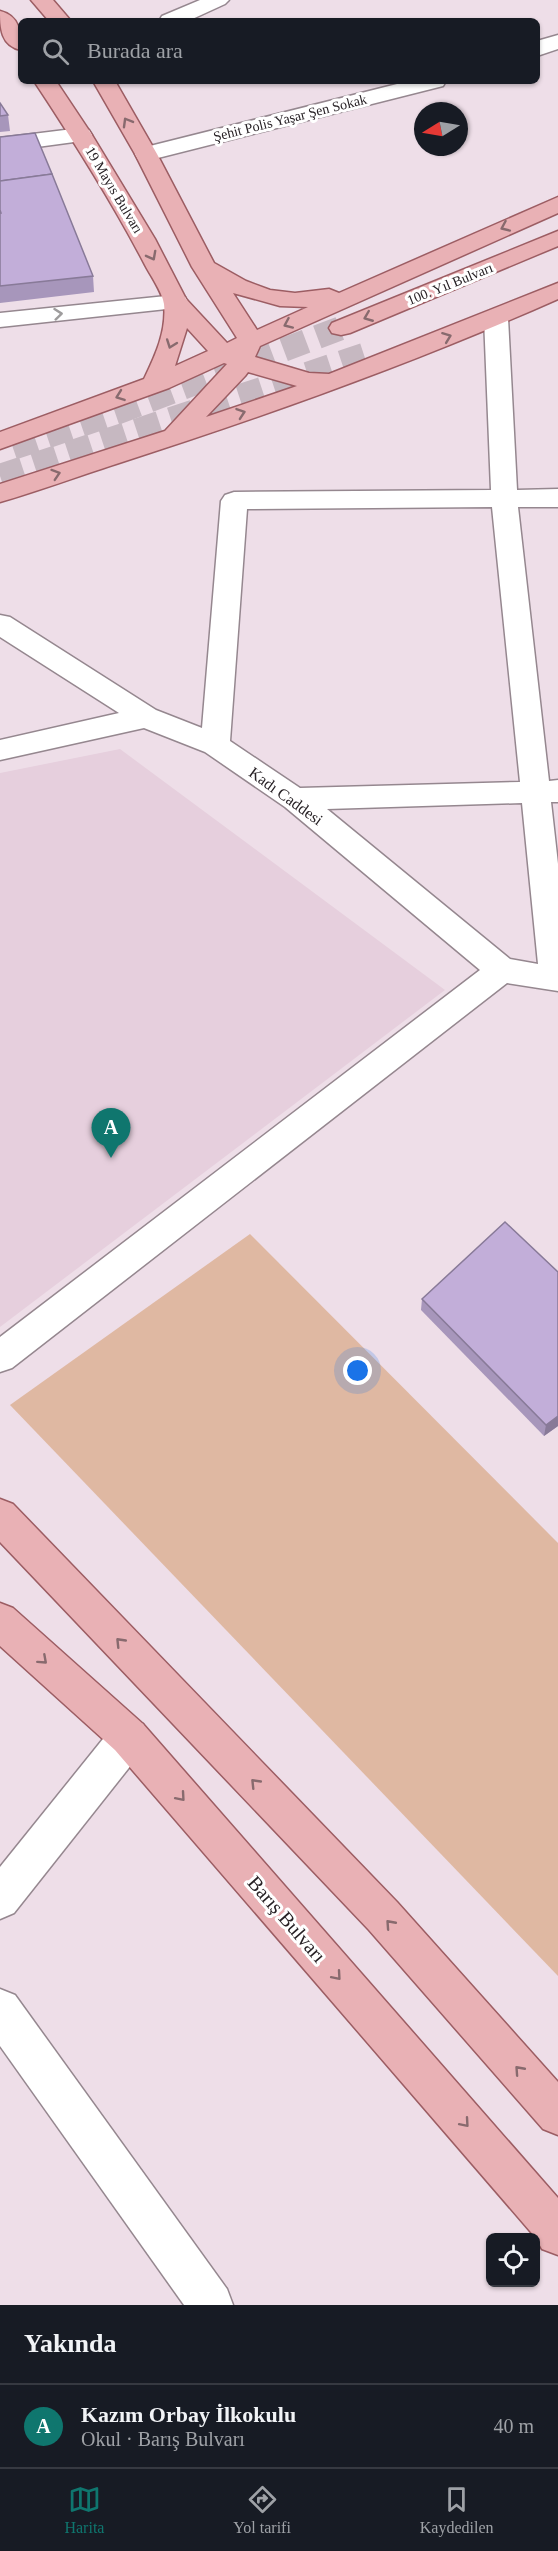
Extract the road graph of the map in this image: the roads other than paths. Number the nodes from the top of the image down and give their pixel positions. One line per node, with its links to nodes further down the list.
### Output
1 (42, 0): 4 (main road)
2 (218, 0): 5 (street)
3 (0, 17): 6 (main road)
4 (57, 18)
5 (177, 18)
6 (18, 40)
7 (558, 41): 8 (street)
8 (540, 48)
9 (47, 84): 12 (main road, 19 Mayıs Bulvarı)
10 (106, 84): 14 (main road, one-way to 10)
11 (423, 84): 14 (street, Şehit Polis Yaşar Şen Sokak)
12 (81, 135): 13 (street); 21 (main road, 19 Mayıs Bulvarı, one-way to 21)
13 (0, 145)
14 (146, 154): 18 (main road)
15 (558, 204): 19 (main road, one-way to 19)
16 (558, 238): 24 (main road, 100. Yıl Bulvarı, one-way to 24)
17 (558, 266): 26 (main road, 100. Yıl Bulvarı)
18 (204, 267): 19 (main road); 25 (main road)
19 (372, 286): 25 (main road, one-way to 25)
20 (558, 290): 22 (main road)
21 (176, 302): 23 (street, one-way to 21); 25 (main road); 28 (main road, one-way to 28)
22 (496, 318): 27 (main road, one-way to 22); 32 (street)
23 (0, 320)
24 (341, 328)
25 (239, 352): 27 (main road); 28 (main road); 29 (main road)
26 (364, 355)
27 (333, 381): 29 (main road, one-way to 27)
28 (154, 384): 30 (main road, one-way to 30)
29 (172, 437): 31 (main road, one-way to 29)
30 (0, 441)
31 (0, 493)
32 (504, 498): 33 (street); 36 (street); 38 (street)
33 (558, 498)
34 (0, 624): 35 (street, Kadı Caddesi)
35 (146, 717): 36 (street, Kadı Caddesi); 37 (street)
36 (215, 745): 39 (street, Kadı Caddesi)
37 (0, 750)
38 (547, 791): 39 (street); 41 (street)
39 (295, 800): 40 (street, Kadı Caddesi)
40 (502, 969): 41 (street); 42 (street)
41 (557, 978)
42 (0, 1358)
43 (0, 1516): 48 (main road, one-way to 43)
44 (0, 1621): 45 (main road, Barış Bulvarı, one-way to 45)
45 (129, 1737): 46 (street); 49 (main road, Barış Bulvarı, one-way to 49)
46 (0, 1899)
47 (0, 2010): 50 (street)
48 (558, 2114)
49 (558, 2234)
50 (211, 2305)

